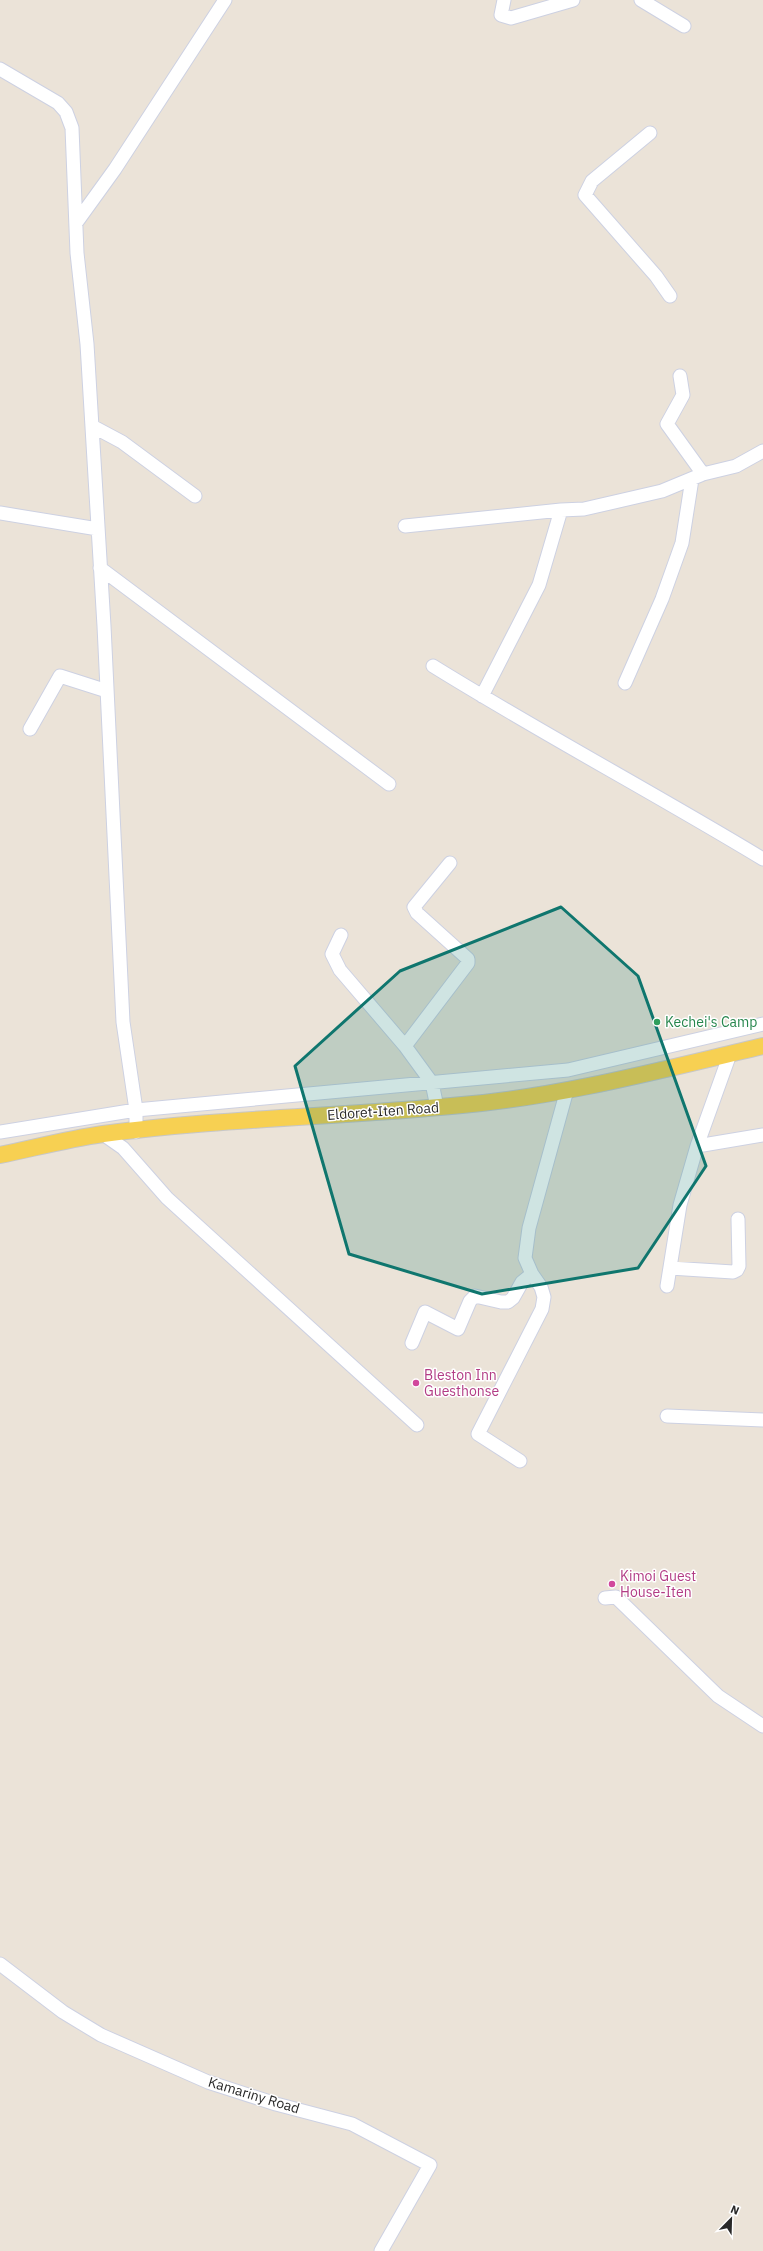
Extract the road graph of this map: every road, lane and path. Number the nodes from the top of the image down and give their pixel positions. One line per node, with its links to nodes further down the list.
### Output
1 (225, 0): 8 (street)
2 (504, 0): 3 (street)
3 (573, 0)
4 (641, 0): 5 (street)
5 (684, 26)
6 (0, 69): 8 (street)
7 (650, 133): 9 (street)
8 (76, 223): 11 (street)
9 (670, 296)
10 (680, 376): 13 (street)
11 (92, 426): 14 (street); 18 (street)
12 (763, 451): 13 (street)
13 (698, 476): 15 (street); 21 (street)
14 (195, 496)
15 (561, 510): 17 (street); 23 (street)
16 (0, 513): 18 (street)
17 (405, 526)
18 (98, 529): 19 (street)
19 (100, 568): 22 (street); 25 (street)
20 (433, 666): 23 (street)
21 (625, 682)
22 (107, 691): 24 (street); 36 (street)
23 (482, 696): 26 (street)
24 (30, 729)
25 (389, 784)
26 (763, 859)
27 (450, 863): 30 (street)
28 (340, 935): 30 (street)
29 (763, 1024): 33 (street)
30 (405, 1046): 33 (street)
31 (763, 1046): 32 (main road, Eldoret-Iten Road)
32 (730, 1054): 34 (main road, Eldoret-Iten Road); 41 (street)
33 (432, 1083): 35 (street); 36 (street)
34 (567, 1090): 35 (main road, Eldoret-Iten Road); 45 (street)
35 (437, 1107): 38 (main road, Eldoret-Iten Road)
36 (136, 1110): 37 (street); 38 (street)
37 (0, 1132)
38 (136, 1132): 39 (main road, Eldoret-Iten Road)
39 (103, 1134): 42 (main road, Eldoret-Iten Road); 50 (street)
40 (763, 1135): 41 (street)
41 (697, 1146): 44 (street)
42 (0, 1155)
43 (738, 1219): 44 (street)
44 (670, 1268): 46 (street)
45 (532, 1274): 47 (street); 51 (street)
46 (667, 1286)
47 (412, 1343)
48 (667, 1416): 49 (street)
49 (763, 1420)
50 (417, 1425)
51 (520, 1461)
52 (605, 1598): 53 (street)
53 (763, 1726)
54 (0, 1964): 55 (street, Kamariny Road)
55 (381, 2251)

